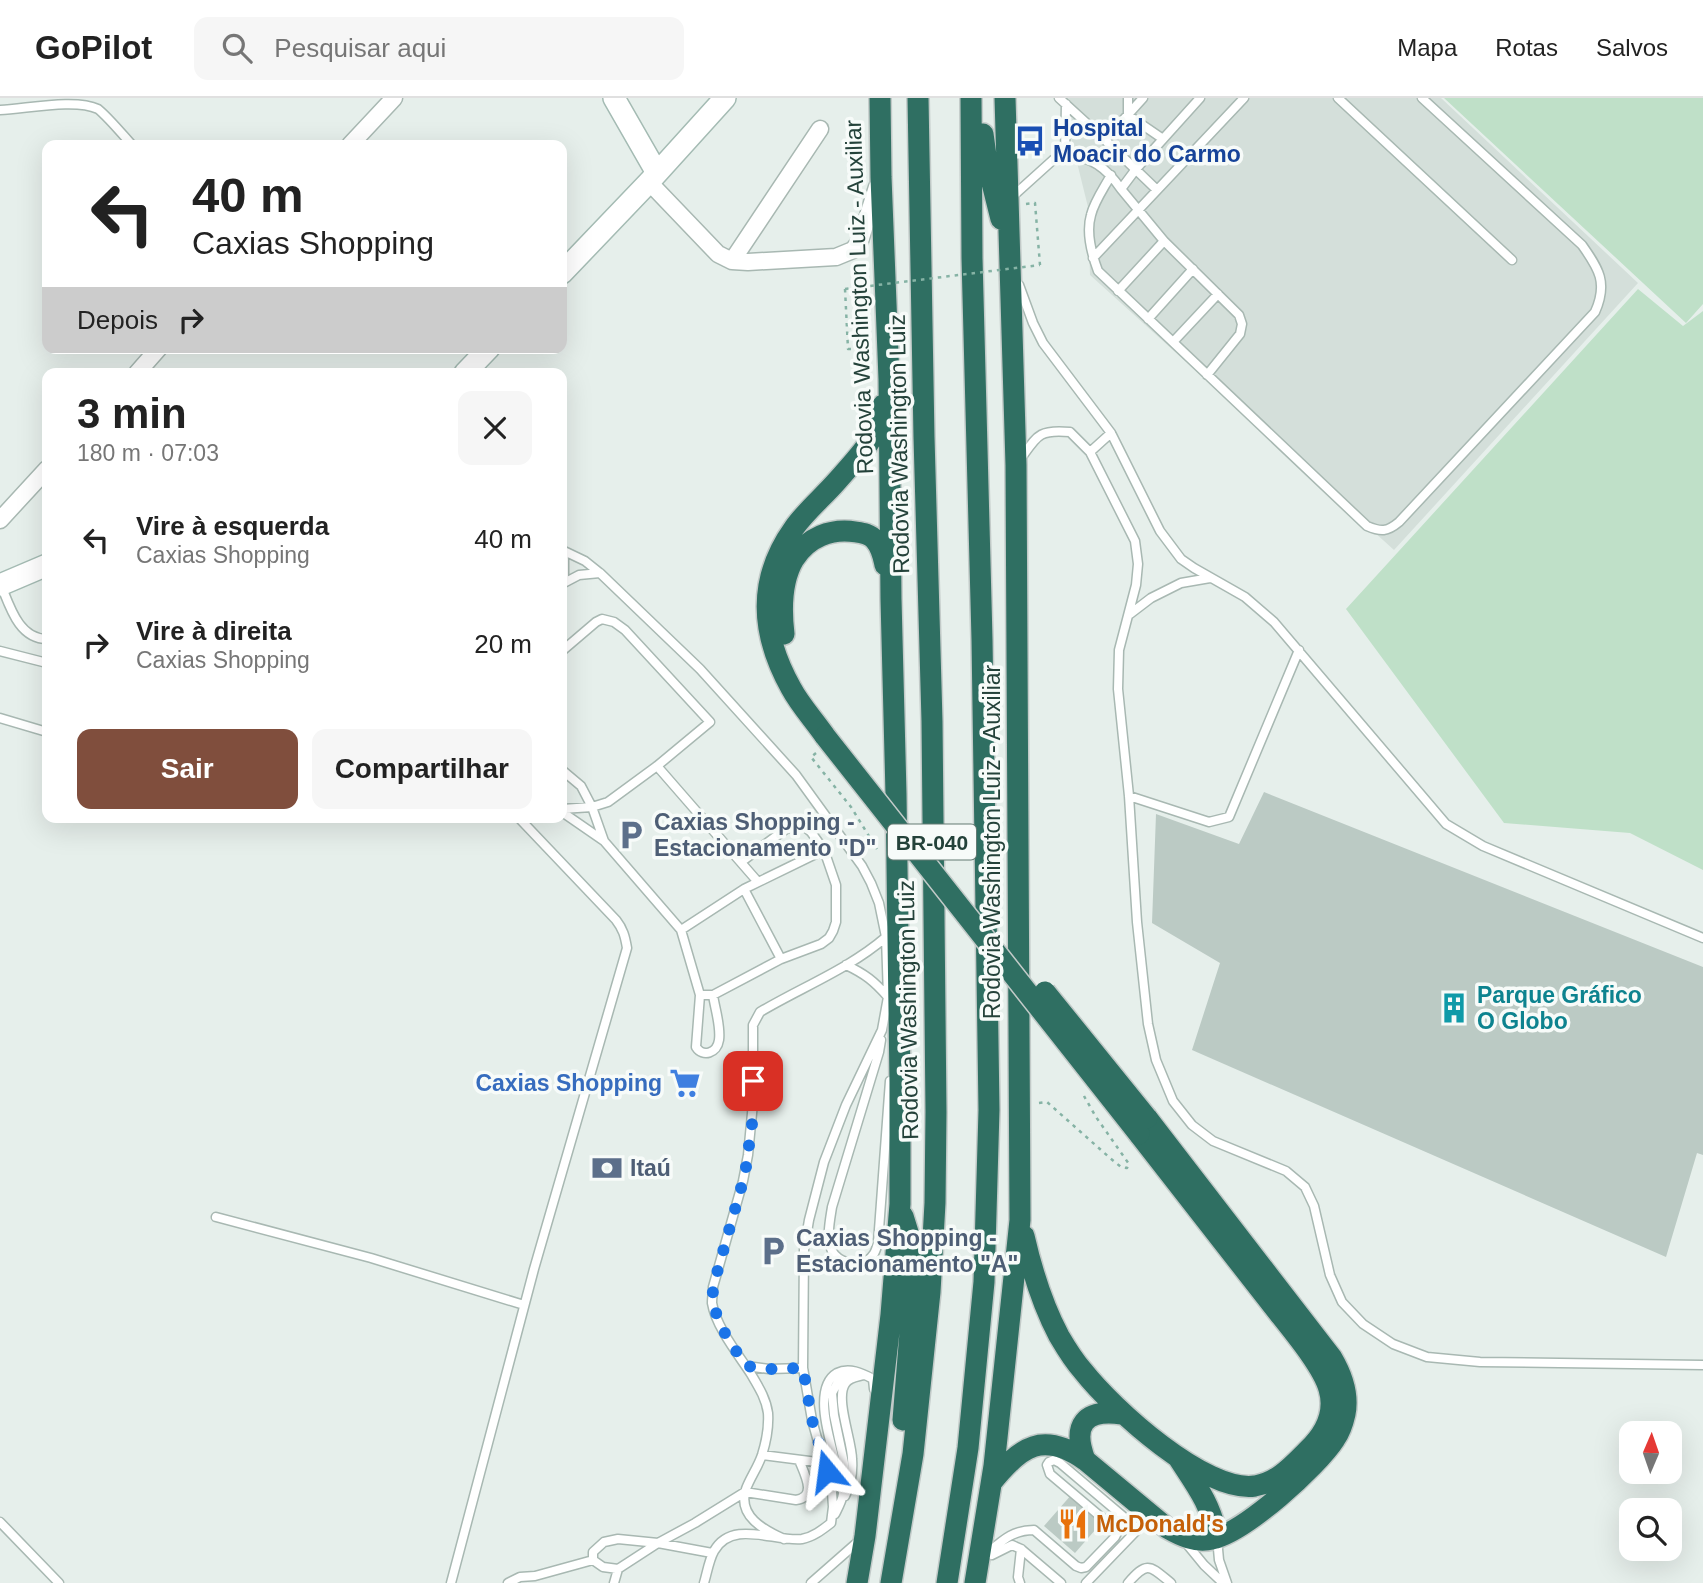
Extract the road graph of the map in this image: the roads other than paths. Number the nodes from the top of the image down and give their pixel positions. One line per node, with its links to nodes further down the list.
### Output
1 (394, 98): 21 (street)
2 (614, 98): 26 (main road)
3 (724, 98): 26 (main road)
4 (880, 98): 27 (highway, Rodovia Washington Luiz - Auxiliar)
5 (918, 98): 134 (highway, Rodovia Washington Luiz / BR-040)
6 (971, 98): 135 (highway, BR-040)
7 (979, 98): 33 (highway)
8 (1005, 98): 30 (highway, Rodovia Washington Luiz - Auxiliar)
9 (1128, 98): 17 (lane)
10 (1143, 98): 17 (lane)
11 (1200, 98): 19 (lane)
12 (1244, 98): 29 (lane)
13 (1338, 98): 35 (lane)
14 (1422, 98): 47 (lane)
15 (1063, 101): 22 (lane); 23 (lane)
16 (0, 110): 20 (lane)
17 (1128, 115): 19 (lane); 22 (lane)
18 (820, 129): 36 (street)
19 (1163, 139): 24 (lane)
20 (127, 140)
21 (354, 140)
22 (1105, 140): 24 (lane)
23 (1065, 153): 25 (lane); 30 (lane)
24 (1136, 170): 28 (lane); 29 (lane)
25 (1111, 175): 28 (lane); 34 (lane)
26 (653, 177): 36 (street); 37 (main road)
27 (881, 177): 36 (street); 48 (highway, Rodovia Washington Luiz - Auxiliar)
28 (1121, 190): 31 (lane)
29 (1157, 190): 31 (lane)
30 (1018, 201): 33 (highway, Rodovia Washington Luiz - Auxiliar)
31 (1137, 211): 32 (lane); 34 (lane)
32 (1164, 241): 38 (lane); 39 (lane)
33 (1010, 257): 49 (lane); 51 (highway, Rodovia Washington Luiz - Auxiliar)
34 (1093, 258): 39 (lane)
35 (1512, 260)
36 (732, 261)
37 (567, 268)
38 (1193, 269): 40 (lane); 41 (lane)
39 (1118, 291): 41 (lane)
40 (1218, 294): 42 (lane); 47 (lane)
41 (1148, 319): 42 (lane)
42 (1172, 342): 47 (lane)
43 (154, 354): 45 (street)
44 (483, 354): 46 (main road)
45 (141, 368)
46 (470, 368)
47 (1207, 375)
48 (888, 379): 60 (highway, Rodovia Washington Luiz - Auxiliar); 69 (highway)
49 (1111, 433): 50 (lane); 57 (lane)
50 (1090, 452): 51 (lane); 61 (lane)
51 (1016, 465): 95 (highway, Rodovia Washington Luiz - Auxiliar)
52 (42, 474): 53 (street)
53 (0, 520)
54 (567, 552): 56 (lane)
55 (42, 567): 59 (main road)
56 (600, 573): 58 (lane); 83 (lane)
57 (1210, 578): 61 (lane); 65 (lane)
58 (567, 581)
59 (0, 585): 62 (lane)
60 (891, 599): 69 (highway); 87 (highway, Rodovia Washington Luiz - Auxiliar)
61 (1130, 614): 72 (lane)
62 (42, 639)
63 (567, 647): 70 (lane)
64 (0, 650): 66 (lane)
65 (1299, 650): 72 (lane); 84 (lane)
66 (42, 662)
67 (0, 718): 68 (lane)
68 (42, 731)
69 (824, 738): 92 (highway, bridge)
70 (657, 766): 73 (lane); 79 (lane)
71 (567, 774): 73 (lane)
72 (1129, 796): 97 (lane)
73 (592, 807): 74 (lane); 77 (lane)
74 (567, 810)
75 (567, 815): 77 (lane)
76 (524, 823): 96 (lane)
77 (604, 841): 82 (lane)
78 (824, 850): 79 (lane); 80 (lane); 85 (lane)
79 (741, 862): 80 (lane)
80 (758, 882): 81 (lane)
81 (744, 889): 82 (lane); 85 (lane)
82 (681, 930): 88 (lane)
83 (886, 937): 86 (lane); 90 (lane)
84 (1703, 938)
85 (781, 959): 89 (lane)
86 (846, 965): 90 (lane); 98 (lane)
87 (898, 970): 91 (lane); 93 (highway, Rodovia Washington Luiz - Auxiliar)
88 (700, 995): 89 (lane); 89 (lane)
89 (713, 995)
90 (888, 997): 91 (lane)
91 (876, 1051): 99 (lane)
92 (1143, 1126): 104 (highway); 116 (highway)
93 (900, 1204): 102 (highway, Rodovia Washington Luiz - Auxiliar); 133 (highway)
94 (216, 1217): 96 (lane)
95 (1020, 1220): 101 (highway); 108 (highway, Rodovia Washington Luiz - Auxiliar)
96 (524, 1305): 126 (lane)
97 (1703, 1365)
98 (746, 1366): 99 (lane); 103 (lane)
99 (803, 1368): 107 (lane)
100 (865, 1375): 102 (lane); 110 (lane); 110 (lane)
101 (1122, 1413): 104 (highway); 106 (highway)
102 (878, 1424): 115 (highway, Rodovia Washington Luiz - Auxiliar)
103 (762, 1455): 105 (lane); 109 (lane)
104 (1177, 1457): 116 (highway)
105 (799, 1460): 107 (lane); 109 (lane)
106 (1086, 1461): 108 (highway); 112 (highway)
107 (825, 1463): 113 (lane)
108 (992, 1482): 122 (highway, Rodovia Washington Luiz - Auxiliar)
109 (745, 1492): 117 (lane); 118 (lane)
110 (840, 1505): 113 (lane)
111 (0, 1522): 125 (lane)
112 (1145, 1522): 114 (highway); 122 (lane); 139 (lane)
113 (831, 1523): 117 (lane)
114 (1179, 1535): 116 (highway); 142 (lane)
115 (865, 1536): 124 (lane); 132 (highway, Rodovia Washington Luiz - Auxiliar)
116 (1217, 1538): 142 (lane)
117 (784, 1539): 120 (lane)
118 (658, 1543): 120 (lane); 121 (lane); 123 (lane)
119 (1021, 1549): 122 (lane); 137 (lane); 138 (lane)
120 (712, 1553): 129 (lane)
121 (593, 1560): 123 (lane); 127 (lane)
122 (979, 1560): 136 (highway, Rodovia Washington Luiz - Auxiliar)
123 (618, 1569): 128 (lane)
124 (827, 1570): 130 (lane); 131 (lane)
125 (59, 1583)
126 (451, 1583)
127 (508, 1583)
128 (614, 1583)
129 (704, 1583)
130 (811, 1583)
131 (825, 1583)
132 (857, 1583)
133 (884, 1583)
134 (891, 1583)
135 (947, 1583)
136 (975, 1583)
137 (1020, 1583)
138 (1061, 1583)
139 (1086, 1583)
140 (1128, 1583): 141 (lane)
141 (1171, 1583)
142 (1225, 1583)

